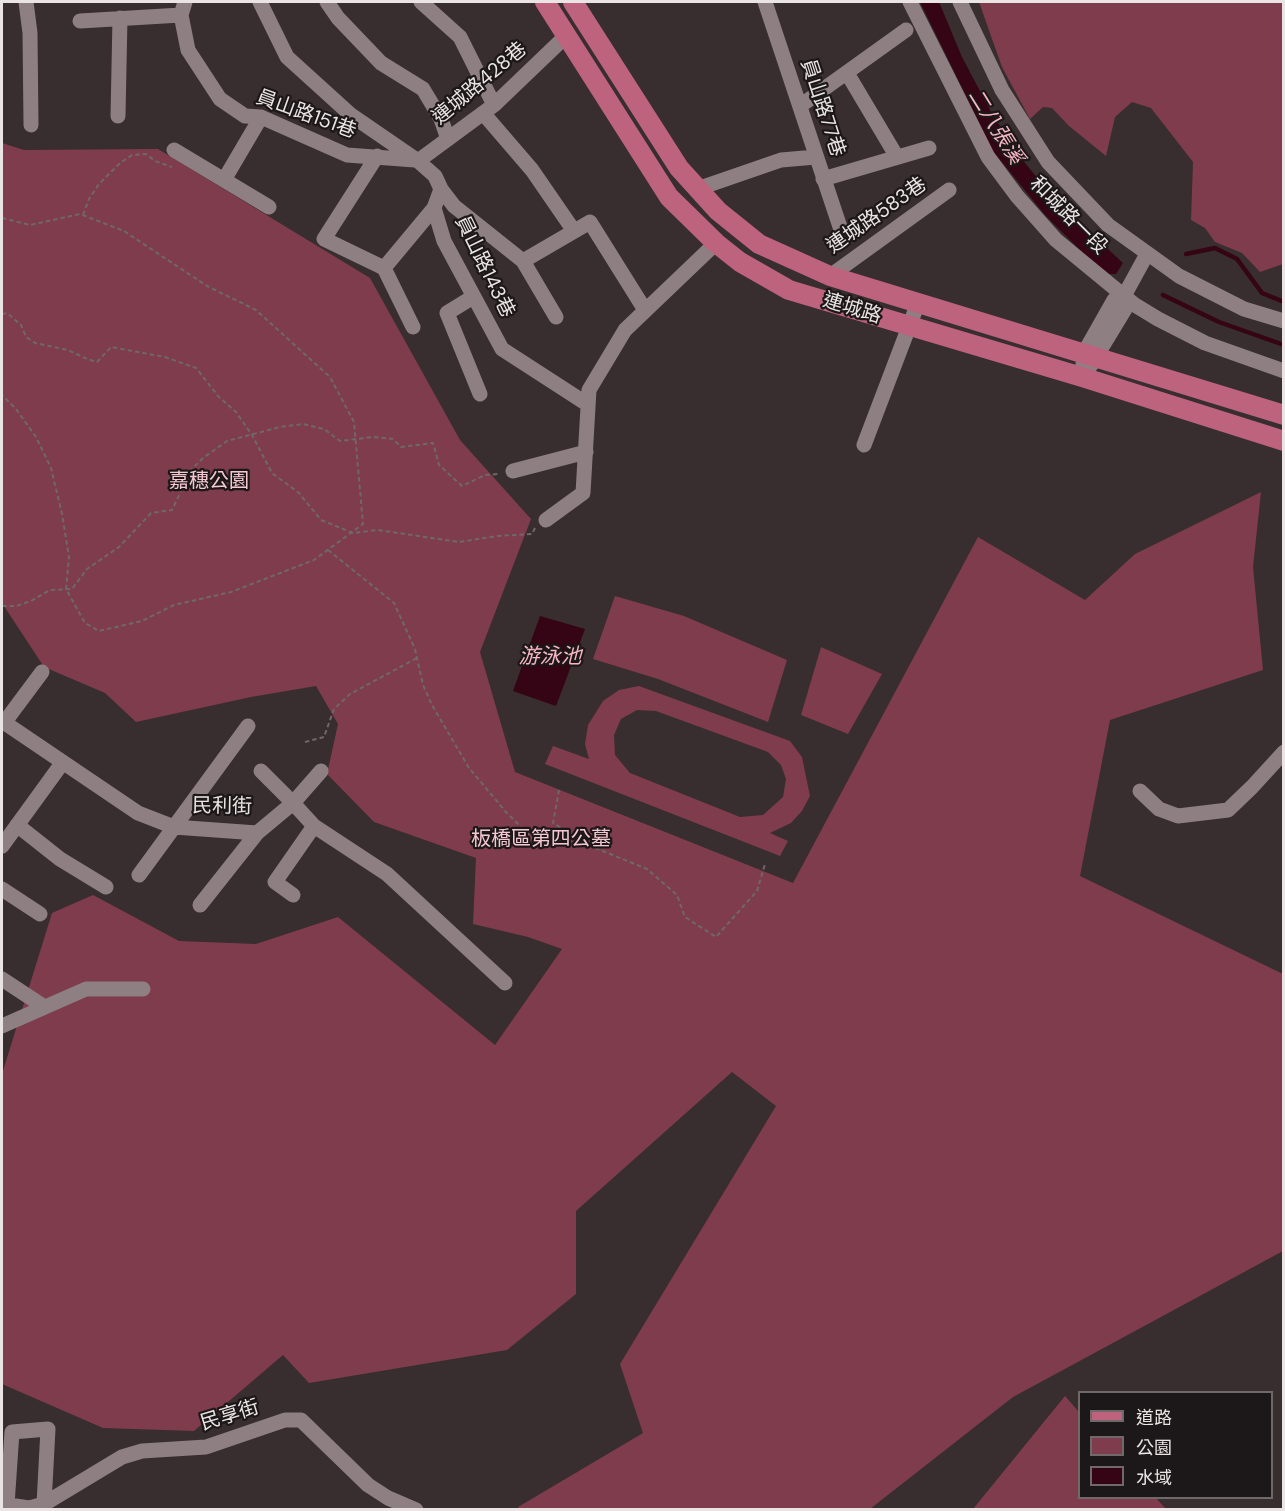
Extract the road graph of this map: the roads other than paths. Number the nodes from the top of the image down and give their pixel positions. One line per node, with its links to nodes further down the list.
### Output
1 (26, 2): 20 (street)
2 (260, 2): 27 (street)
3 (327, 2): 21 (street)
4 (421, 2): 17 (street)
5 (545, 2): 14 (main road, 連城路)
6 (573, 2): 31 (main road, 連城路)
7 (765, 2): 16 (street, 員山路77巷)
8 (910, 2): 42 (street, 和城路一段)
9 (960, 2): 38 (street, 和城路一段)
10 (183, 8): 11 (street); 19 (street, 員山路151巷)
11 (120, 18): 12 (street); 18 (street)
12 (80, 21)
13 (906, 30): 15 (street)
14 (566, 36): 17 (street, 連城路428巷); 37 (main road, 連城路)
15 (846, 73): 16 (street); 26 (street)
16 (800, 106): 25 (street, 員山路77巷)
17 (488, 109): 21 (street, 連城路428巷); 36 (street)
18 (118, 116)
19 (261, 117): 24 (street, 員山路151巷); 29 (street)
20 (31, 125)
21 (448, 140): 27 (street, 連城路428巷)
22 (929, 148): 26 (street)
23 (174, 150): 29 (street)
24 (377, 156): 27 (street, 員山路151巷); 40 (street)
25 (816, 157): 28 (street, 員山路77巷); 31 (street)
26 (897, 157): 28 (street)
27 (418, 160): 30 (street)
28 (823, 179): 35 (street, 員山路77巷)
29 (224, 180): 33 (street)
30 (441, 189): 34 (street, 員山路143巷); 39 (street)
31 (697, 189): 41 (main road, 連城路)
32 (949, 190): 41 (street, 連城路583巷)
33 (269, 207)
34 (434, 208): 40 (street); 43 (street, 員山路143巷)
35 (840, 227)
36 (574, 231): 39 (street); 45 (street)
37 (716, 243): 45 (street); 49 (main road, 連城路)
38 (1147, 254): 42 (street); 47 (street, 和城路一段)
39 (523, 261): 46 (street)
40 (384, 268): 48 (street)
41 (830, 276): 44 (main road, 連城路)
42 (1124, 296): 50 (street); 51 (street, 和城路一段)
43 (473, 297): 53 (street); 54 (street, 員山路143巷)
44 (918, 303): 49 (street); 50 (main road, 連城路)
45 (645, 310): 54 (street)
46 (556, 317)
47 (1284, 321)
48 (413, 327)
49 (909, 327): 52 (main road, 連城路); 57 (street)
50 (1091, 356): 52 (street); 55 (main road, 連城路)
51 (1284, 370)
52 (1082, 377): 56 (main road, 連城路)
53 (480, 394)
54 (587, 404): 58 (street)
55 (1284, 415)
56 (1284, 441)
57 (864, 445)
58 (586, 452): 59 (street); 60 (street)
59 (513, 471)
60 (546, 520)
61 (42, 672): 62 (street)
62 (3, 722): 65 (street, 民利街)
63 (248, 726): 71 (street)
64 (1284, 752): 68 (street)
65 (63, 762): 71 (street, 民利街); 73 (street)
66 (261, 771): 69 (street)
67 (321, 771): 69 (street, 民利街)
68 (1140, 791)
69 (293, 803): 70 (street); 72 (street, 民利街)
70 (314, 826): 77 (street); 81 (street)
71 (174, 827): 72 (street, 民利街); 74 (street)
72 (257, 833): 78 (street)
73 (8, 834): 75 (street)
74 (139, 875)
75 (106, 887)
76 (2, 890): 79 (street)
77 (292, 896)
78 (201, 905)
79 (40, 914)
80 (2, 979): 83 (street)
81 (505, 983)
82 (143, 989): 83 (street)
83 (43, 1006): 84 (street)
84 (2, 1026)
85 (44, 1504): 86 (street, 民享街); 86 (street); 87 (street, 民享街)
86 (11, 1506)
87 (417, 1509)

